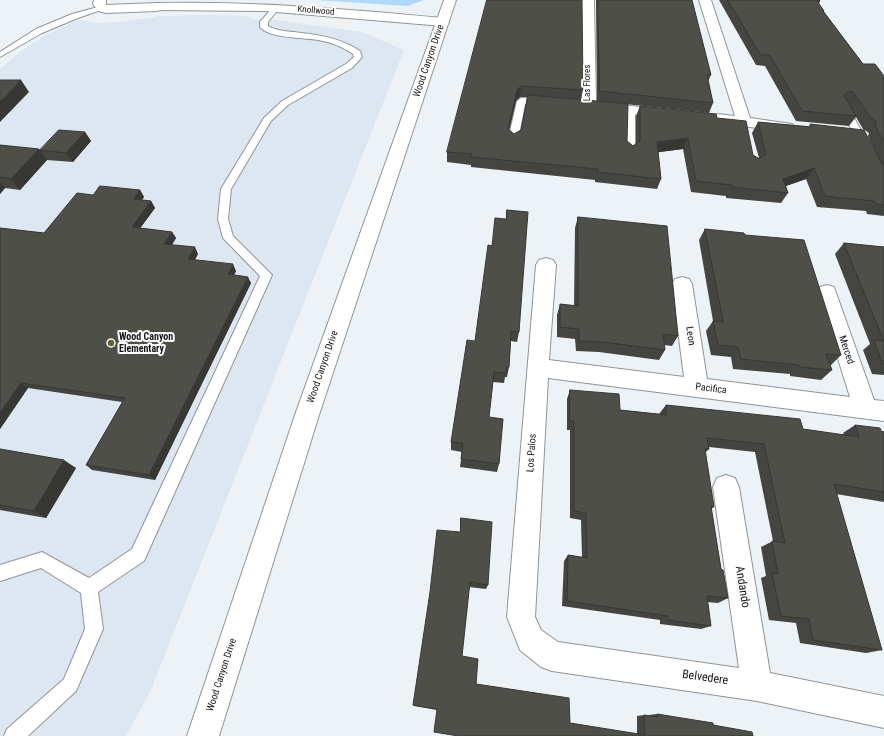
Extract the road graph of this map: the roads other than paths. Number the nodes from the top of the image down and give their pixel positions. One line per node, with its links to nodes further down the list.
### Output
1 (450, 0): 6 (street, Wood Canyon Drive)
2 (588, 0): 10 (street, Las Flores)
3 (705, 0): 13 (street)
4 (101, 4): 5 (street, Knollwood); 7 (lane)
5 (276, 7): 6 (street, Knollwood); 28 (lane)
6 (443, 22): 33 (street, Wood Canyon Drive)
7 (0, 55)
8 (551, 103): 17 (lane)
9 (843, 106): 16 (lane)
10 (631, 110): 11 (street, Las Flores); 18 (lane)
11 (684, 116)
12 (706, 118): 13 (street)
13 (745, 126): 14 (street)
14 (804, 128)
15 (840, 132): 16 (street)
16 (860, 134): 19 (lane)
17 (513, 140)
18 (630, 152)
19 (870, 154)
20 (546, 265): 23 (street, Los Palos)
21 (682, 284): 24 (street, Leon)
22 (827, 292): 25 (street, Merced)
23 (538, 368): 24 (street, Pacifica); 29 (street, Los Palos)
24 (697, 388): 25 (street, Pacifica)
25 (875, 409)
26 (726, 487): 30 (street, Andando)
27 (0, 573): 28 (lane)
28 (89, 588): 32 (lane)
29 (530, 640): 30 (street, Belvedere)
30 (758, 686): 31 (street, Belvedere)
31 (884, 712)
32 (14, 736)
33 (202, 736)

